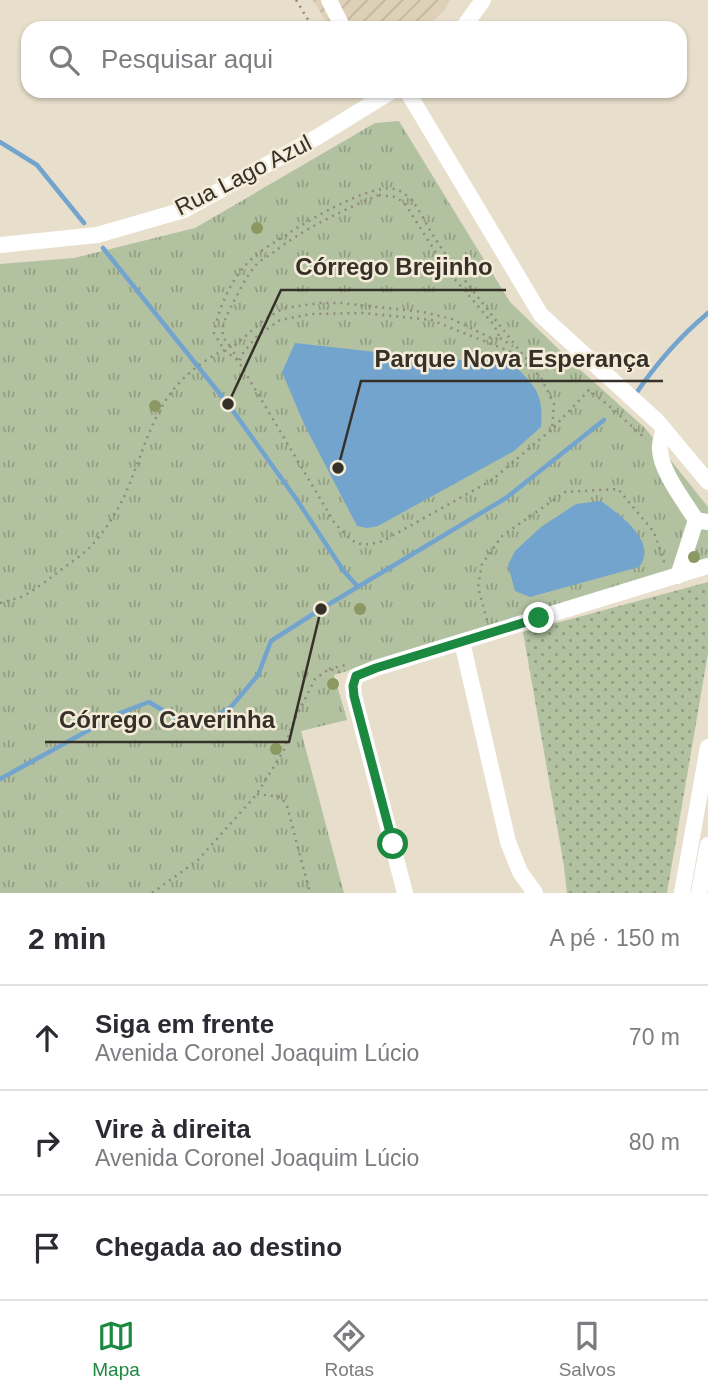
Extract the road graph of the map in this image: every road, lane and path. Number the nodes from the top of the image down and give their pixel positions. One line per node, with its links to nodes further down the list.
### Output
1 (296, 0): 4 (path)
2 (329, 0): 5 (street)
3 (483, 0): 6 (street)
4 (309, 21)
5 (340, 21)
6 (468, 21)
7 (376, 98): 9 (street, Rua Lago Azul)
8 (411, 98): 17 (street)
9 (0, 245)
10 (500, 338): 11 (path); 11 (path); 12 (path)
11 (230, 346): 14 (path)
12 (517, 348): 13 (path); 15 (path)
13 (224, 350): 14 (path); 23 (path)
14 (239, 362): 15 (path); 18 (path)
15 (540, 376): 18 (path)
16 (623, 418): 18 (path)
17 (661, 426): 19 (street); 20 (street)
18 (552, 429)
19 (708, 482)
20 (702, 521): 22 (street)
21 (708, 566): 22 (street)
22 (673, 577): 24 (path); 25 (street)
23 (0, 603)
24 (488, 622)
25 (462, 642): 26 (street); 33 (street)
26 (356, 676): 28 (path); 32 (street)
27 (708, 747): 34 (street)
28 (257, 794): 30 (path); 31 (path)
29 (708, 845): 35 (street)
30 (152, 893)
31 (310, 893)
32 (405, 893)
33 (535, 893)
34 (682, 893)
35 (699, 893)

